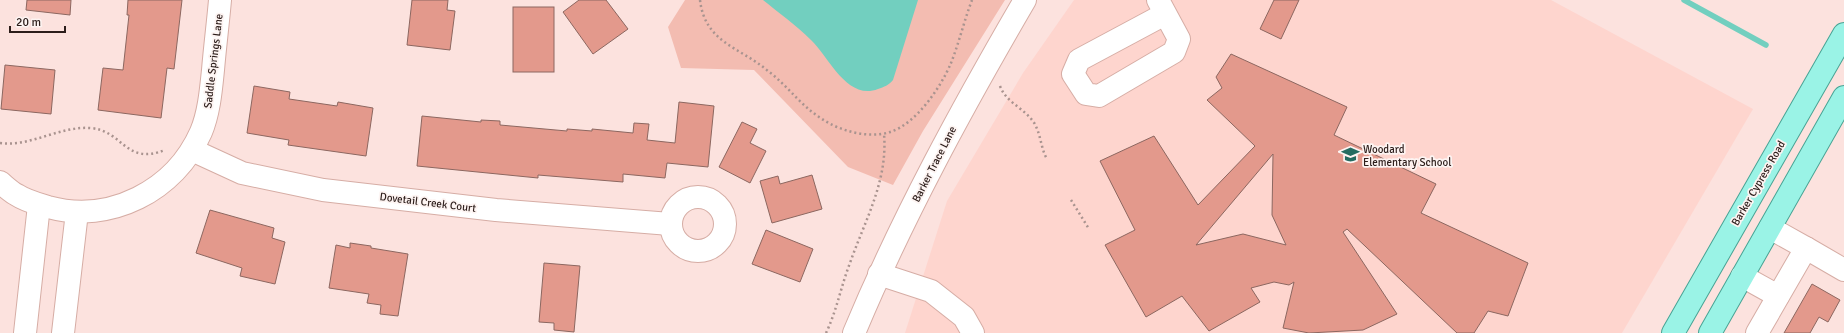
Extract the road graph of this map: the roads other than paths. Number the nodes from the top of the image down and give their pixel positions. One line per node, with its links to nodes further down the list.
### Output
1 (220, 0): 6 (street, Saddle Springs Lane)
2 (1025, 0): 14 (street, Barker Trace Lane)
3 (1162, 7): 3 (street)
4 (1844, 34): 21 (main road, Barker Cypress Road)
5 (1844, 97): 11 (main road)
6 (192, 150): 9 (street, Saddle Springs Lane); 10 (street, Dovetail Creek Court)
7 (0, 182): 8 (street, Saddle Springs Lane)
8 (39, 205): 9 (street, Saddle Springs Lane); 17 (street)
9 (77, 212): 18 (street)
10 (670, 224)
11 (1770, 228): 12 (street); 15 (main road)
12 (1806, 248): 13 (street); 16 (street)
13 (1844, 270)
14 (879, 274): 19 (street, Barker Trace Lane); 20 (street)
15 (1742, 276): 16 (street); 22 (main road)
16 (1778, 296): 23 (street)
17 (25, 333)
18 (63, 333)
19 (854, 333)
20 (973, 333)
21 (1673, 333)
22 (1710, 333)
23 (1757, 333)

